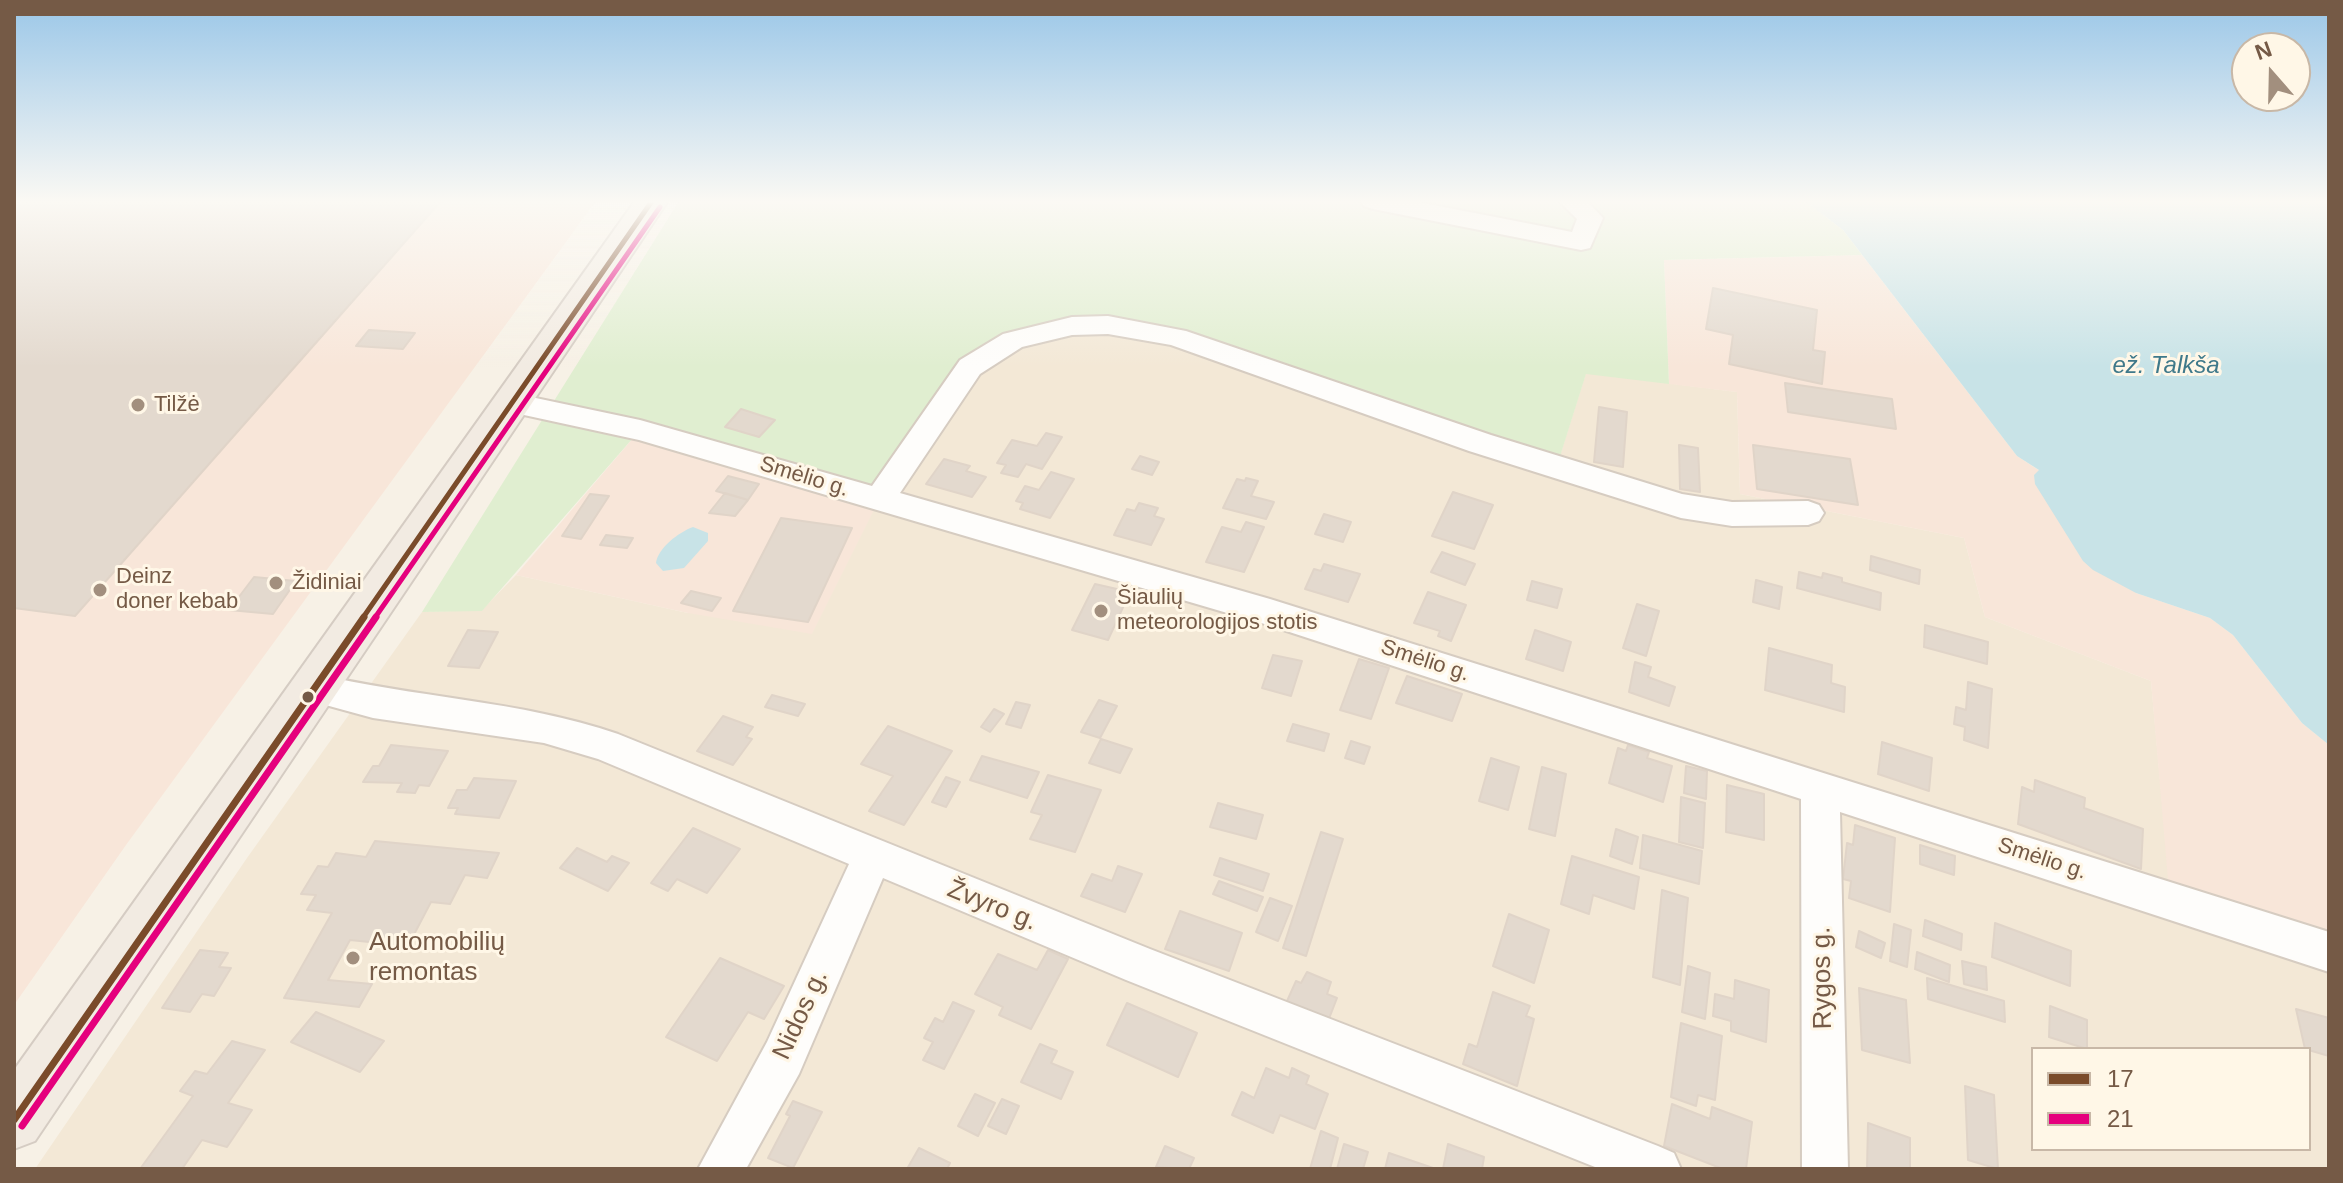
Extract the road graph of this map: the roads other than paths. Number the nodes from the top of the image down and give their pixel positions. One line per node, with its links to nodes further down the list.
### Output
1 (614, 256): 2 (highway)
2 (512, 403): 3 (street, Smėlio g.); 5 (highway)
3 (879, 500): 4 (street); 6 (street, Smėlio g.)
4 (1808, 513)
5 (313, 688): 7 (street, Žvyro g.); 9 (highway)
6 (1820, 787): 8 (street, Smėlio g.); 12 (street, Rygos g.)
7 (872, 857): 10 (street, Nidos g.); 11 (street, Žvyro g.)
8 (2329, 952)
9 (14, 1120)
10 (721, 1169)
11 (1658, 1169)
12 (1825, 1169)

